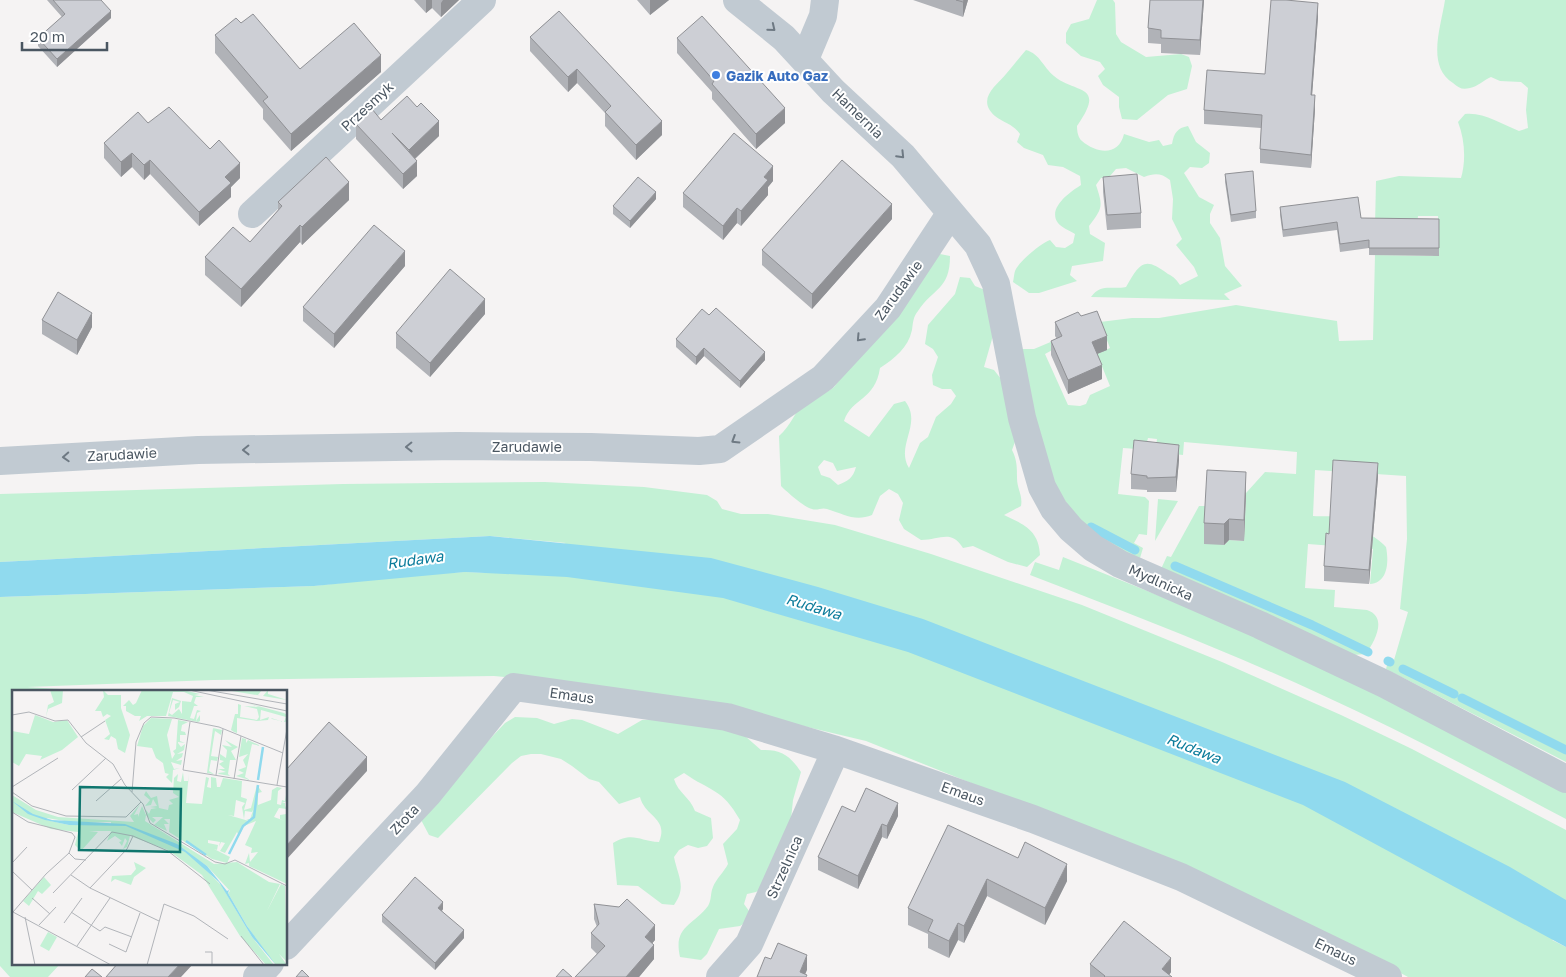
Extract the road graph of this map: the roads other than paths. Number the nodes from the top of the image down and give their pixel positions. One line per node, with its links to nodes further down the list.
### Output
1 (482, 0): 5 (street, Przesmyk)
2 (737, 0): 4 (street, Hamernia, one-way to 4)
3 (825, 0): 4 (street)
4 (805, 59): 6 (street, Hamernia, one-way to 6)
5 (252, 214)
6 (950, 214): 7 (street, Zarudawie, one-way to 7); 10 (street, Mydlnicka)
7 (0, 461)
8 (514, 687): 9 (street, Emaus); 11 (street, Złota)
9 (836, 750): 14 (street, Strzelnica); 15 (street, Emaus)
10 (1566, 779)
11 (288, 944)
12 (269, 964): 13 (street)
13 (257, 977)
14 (720, 977)
15 (1388, 977)

